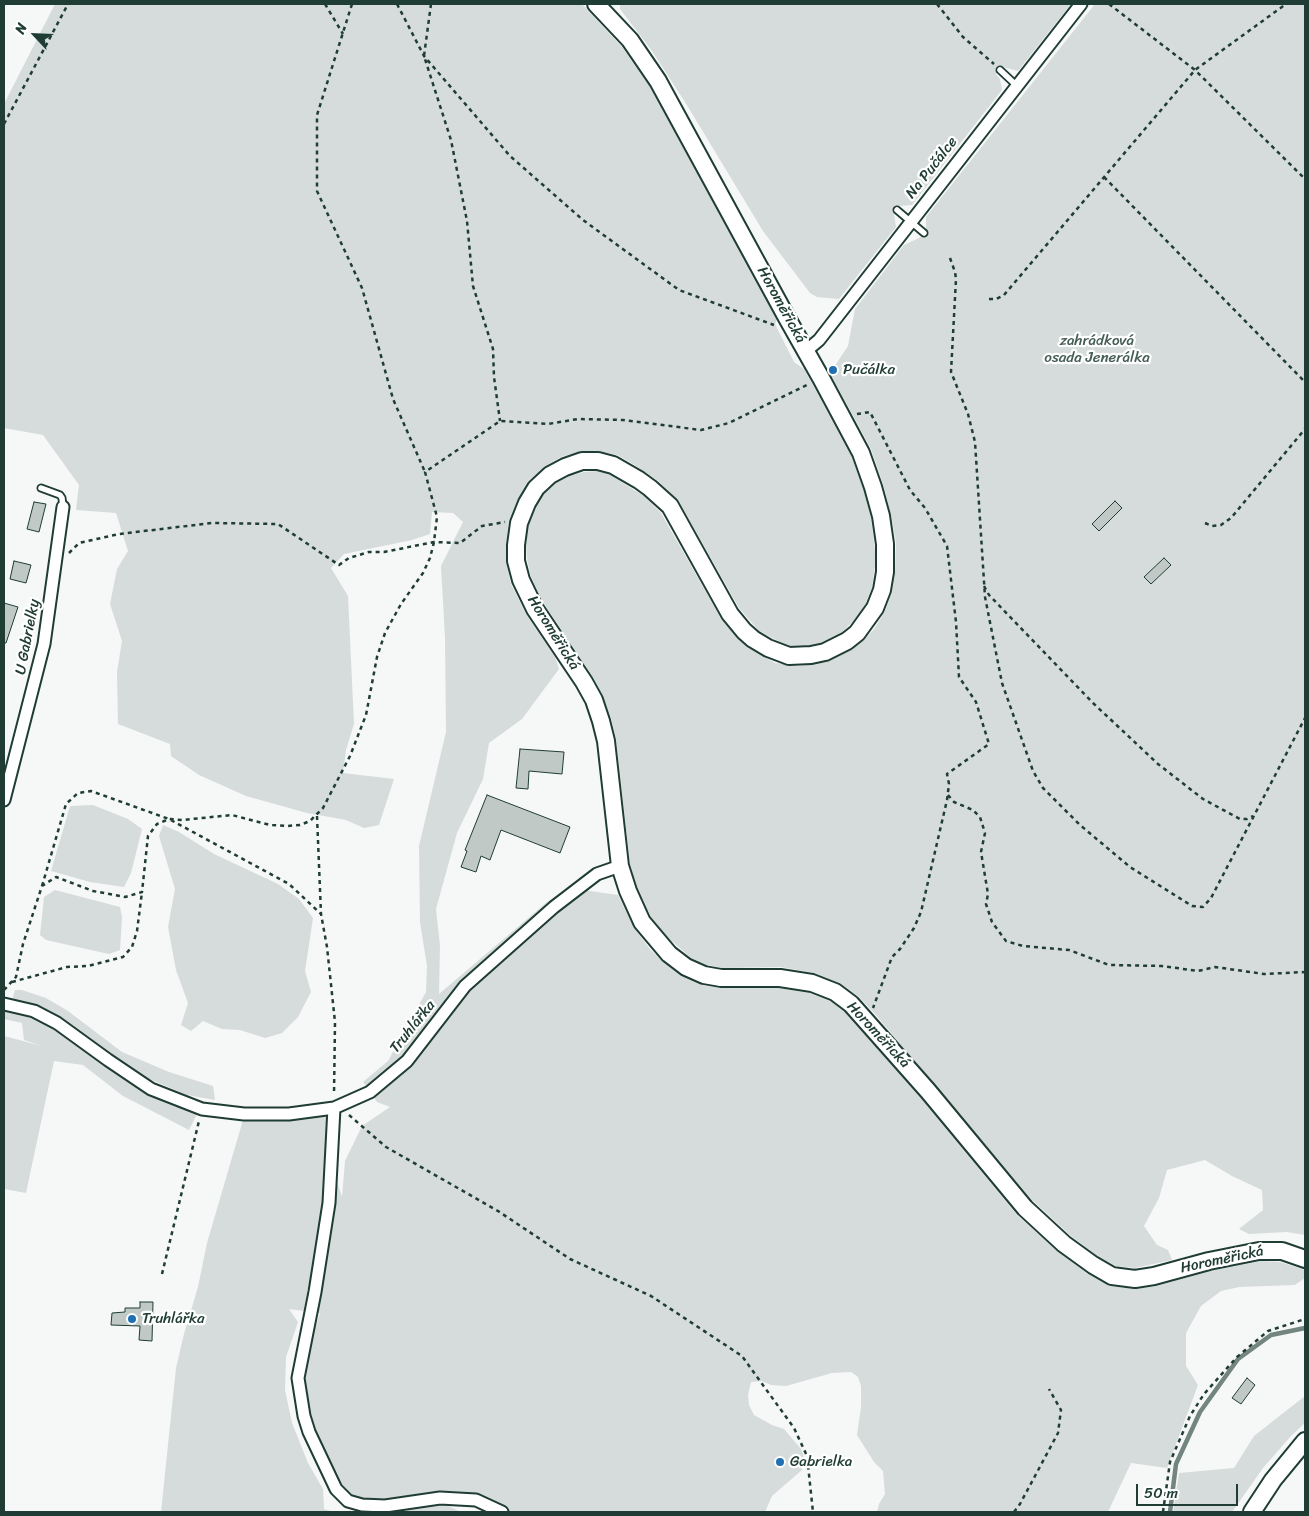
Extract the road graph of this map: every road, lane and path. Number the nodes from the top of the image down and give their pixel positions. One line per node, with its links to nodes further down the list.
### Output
1 (68, 4): 16 (path)
2 (325, 4): 11 (path)
3 (352, 4): 11 (path)
4 (397, 4): 12 (path)
5 (431, 4): 12 (path)
6 (596, 4): 25 (main road, Horoměřická)
7 (937, 4): 13 (path)
8 (1080, 4): 15 (street, Na Pučálce)
9 (1109, 4): 14 (path)
10 (1286, 4): 14 (path)
11 (342, 34): 31 (path)
12 (424, 56): 24 (path); 29 (path)
13 (1000, 70): 15 (lane)
14 (1195, 70): 17 (path); 18 (path)
15 (1016, 85): 20 (street, Na Pučálce)
16 (4, 124)
17 (1104, 178): 23 (path); 27 (path)
18 (1305, 179)
19 (897, 210): 20 (lane)
20 (910, 221): 21 (lane); 25 (street, Na Pučálce)
21 (924, 233)
22 (950, 258): 38 (path)
23 (989, 299)
24 (778, 327)
25 (806, 351): 26 (main road, Horoměřická)
26 (822, 378): 29 (path); 34 (main road, Horoměřická)
27 (1305, 382)
28 (855, 415): 40 (path)
29 (500, 421): 31 (path)
30 (1305, 429): 35 (path)
31 (425, 472): 36 (path)
32 (41, 488): 33 (lane)
33 (63, 507): 37 (street, U Gabrielky)
34 (519, 523): 36 (path); 45 (main road, Horoměřická)
35 (1205, 523)
36 (434, 542): 37 (path); 43 (path)
37 (56, 567): 41 (street, U Gabrielky)
38 (983, 582): 42 (path); 42 (path)
39 (1305, 718): 42 (path)
40 (948, 795): 49 (path); 53 (path)
41 (4, 800)
42 (1254, 815)
43 (317, 816): 44 (path); 48 (path)
44 (169, 819): 46 (path); 47 (path); 48 (path)
45 (620, 866): 53 (main road, Horoměřická); 54 (street, Truhlářka)
46 (42, 886): 47 (path); 50 (path)
47 (142, 892): 50 (path)
48 (321, 914): 54 (path)
49 (1305, 972)
50 (11, 982): 51 (path)
51 (4, 990)
52 (4, 1004): 55 (street, Truhlářka)
53 (868, 1021): 56 (main road, Horoměřická)
54 (334, 1108): 55 (street, Truhlářka); 61 (street); 62 (path)
55 (202, 1109): 57 (path)
56 (1305, 1259)
57 (162, 1274)
58 (1305, 1319): 64 (path)
59 (1049, 1389): 63 (path)
60 (1305, 1442): 65 (main road)
61 (502, 1512)
62 (813, 1512)
63 (1014, 1512)
64 (1163, 1512)
65 (1252, 1512)

